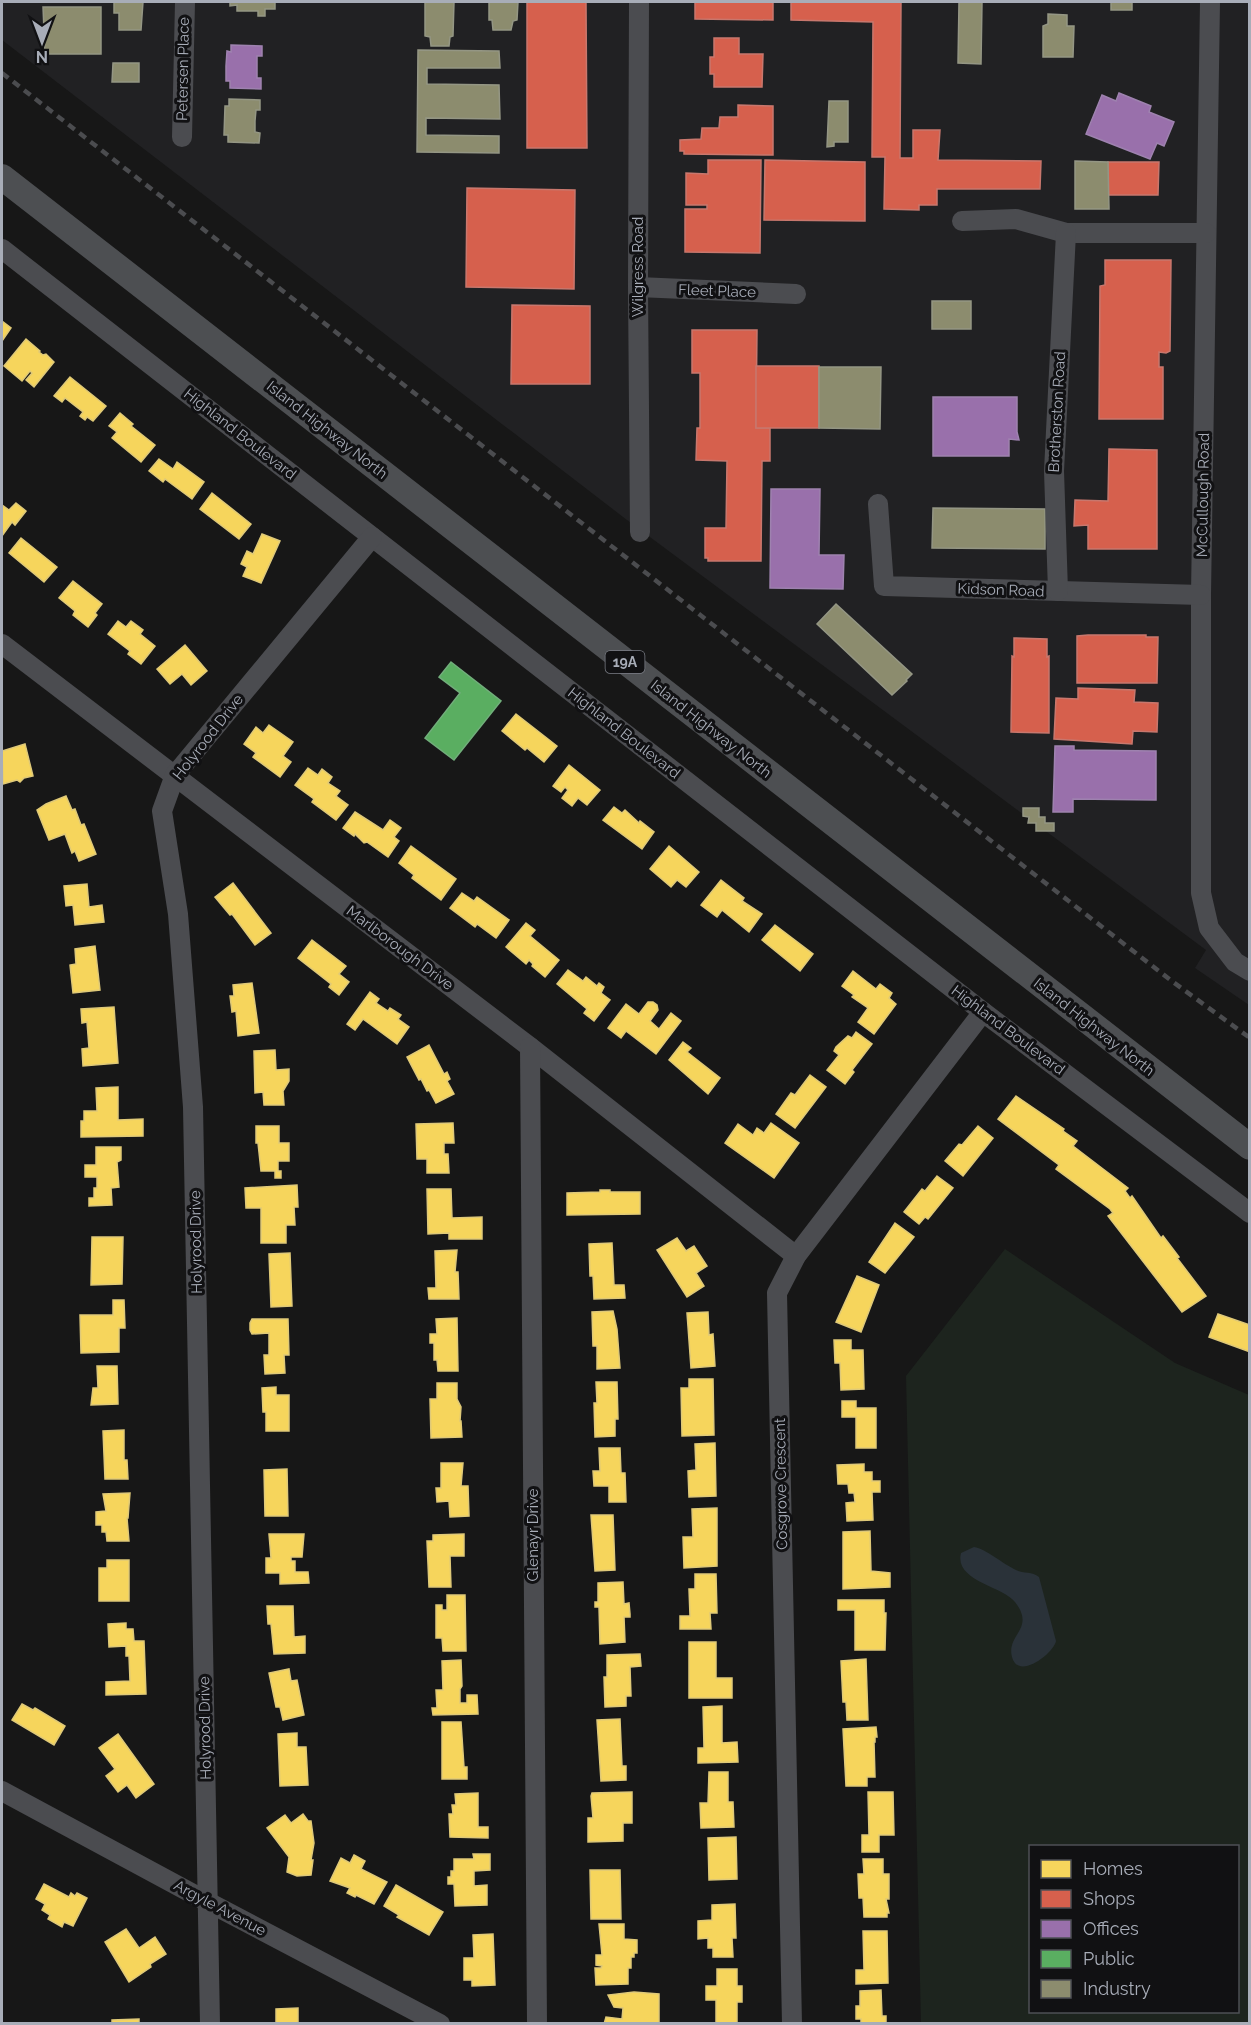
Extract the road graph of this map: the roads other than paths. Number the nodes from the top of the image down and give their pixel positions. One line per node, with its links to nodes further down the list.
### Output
1 (185, 2): 4 (street, Petersen Place)
2 (639, 2): 10 (street, Wilgress Road)
3 (1210, 2): 8 (street, McCullough Road)
4 (182, 137)
5 (2, 177): 22 (main road, Island Highway North / 19A)
6 (962, 221): 7 (street)
7 (1066, 232): 8 (street); 15 (street, Brotherston Road)
8 (1206, 233): 16 (street, McCullough Road)
9 (2, 249): 14 (street, Highland Boulevard)
10 (638, 287): 11 (street, Fleet Place); 13 (street, Wilgress Road)
11 (796, 294)
12 (878, 504): 15 (street, Kidson Road)
13 (640, 532)
14 (372, 537): 18 (street, Holyrood Drive); 20 (street, Highland Boulevard)
15 (1058, 591): 16 (street, Kidson Road)
16 (1201, 596): 19 (street, McCullough Road)
17 (2, 644): 18 (street, Marlborough Drive)
18 (174, 775): 21 (street, Marlborough Drive); 26 (street, Holyrood Drive)
19 (1250, 971)
20 (983, 1012): 23 (street, Highland Boulevard); 24 (street, Cosgrove Crescent)
21 (530, 1047): 24 (street, Marlborough Drive); 29 (street, Glenayr Drive)
22 (1250, 1147)
23 (1250, 1213)
24 (796, 1256): 30 (street, Cosgrove Crescent)
25 (2, 1791): 26 (street, Argyle Avenue)
26 (208, 1902): 27 (street, Holyrood Drive); 28 (street, Argyle Avenue)
27 (210, 2024)
28 (440, 2024)
29 (537, 2024)
30 (792, 2024)

